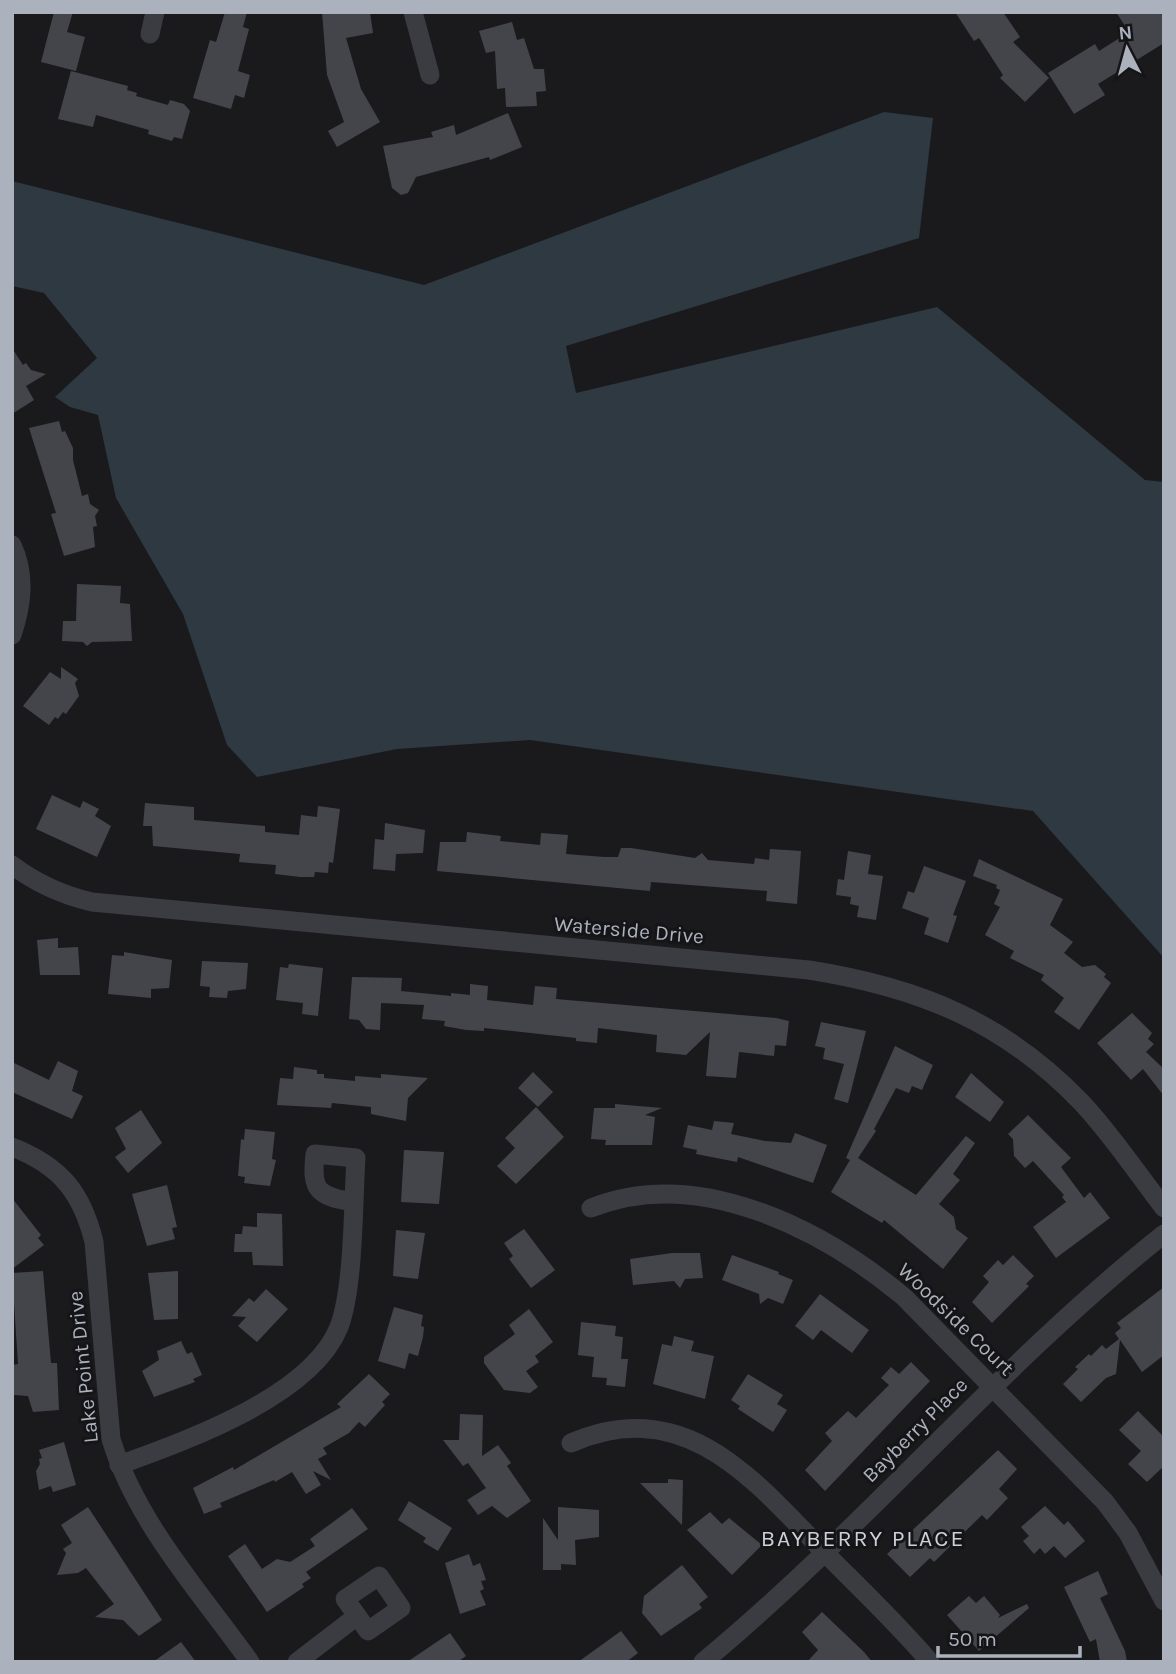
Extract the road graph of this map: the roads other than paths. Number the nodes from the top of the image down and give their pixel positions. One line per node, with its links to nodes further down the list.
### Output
1 (156, 12): 3 (street)
2 (413, 12): 4 (street)
3 (150, 34)
4 (430, 75)
5 (12, 545): 6 (street)
6 (12, 635)
7 (12, 866): 11 (street, Waterside Drive)
8 (12, 1147): 15 (street, Lake Point Drive)
9 (353, 1202): 15 (street)
10 (592, 1208): 13 (street, Woodside Court)
11 (1164, 1208)
12 (1164, 1234): 13 (street, Bayberry Place)
13 (992, 1386): 16 (street, Bayberry Place); 17 (street, Woodside Court)
14 (571, 1443): 16 (street)
15 (119, 1465): 19 (street, Lake Point Drive)
16 (824, 1552): 21 (street, Bayberry Place); 22 (street)
17 (1164, 1601)
18 (357, 1616): 20 (street)
19 (250, 1662)
20 (297, 1662)
21 (703, 1662)
22 (930, 1662)

